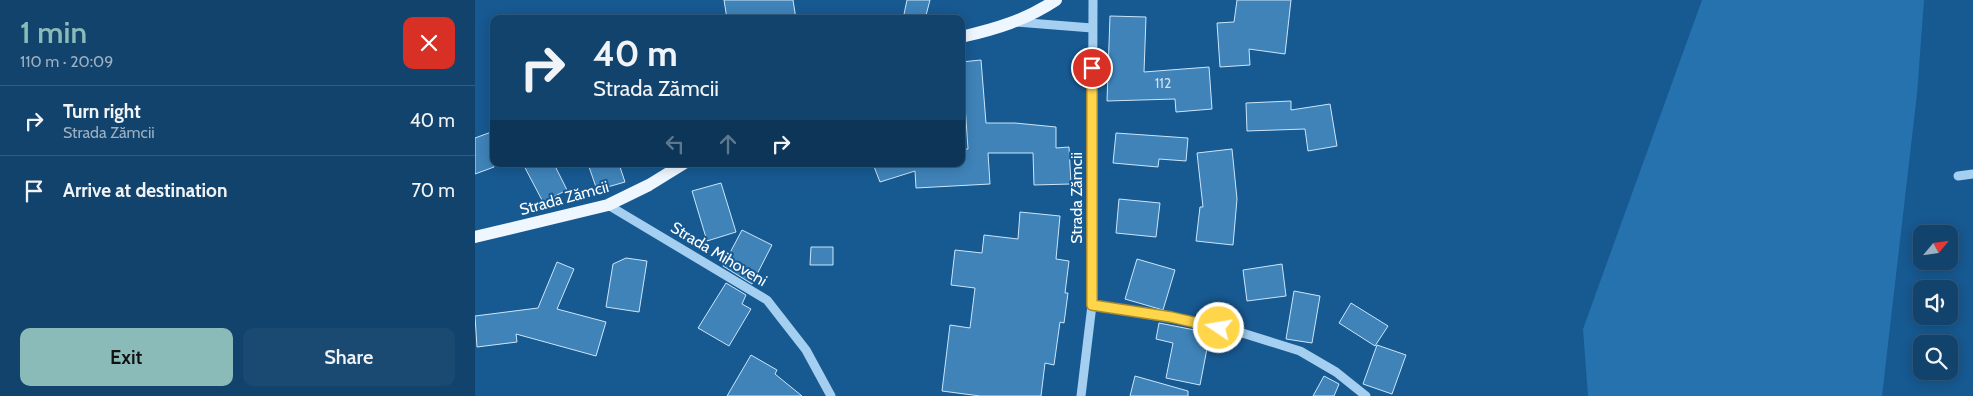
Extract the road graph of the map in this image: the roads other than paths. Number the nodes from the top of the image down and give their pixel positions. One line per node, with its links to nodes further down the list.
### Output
1 (1056, 0): 3 (main road)
2 (1093, 0): 4 (street, Strada Zămcii)
3 (1016, 22): 4 (street); 5 (main road)
4 (1092, 28): 11 (street, Strada Zămcii)
5 (965, 36)
6 (678, 167): 9 (main road, Strada Zămcii)
7 (1973, 174): 8 (street)
8 (1958, 176)
9 (608, 205): 10 (main road, Strada Zămcii); 12 (street, Strada Mihoveni)
10 (475, 237)
11 (1092, 305): 13 (street, Strada Zămcii); 14 (street)
12 (831, 396)
13 (1081, 396)
14 (1366, 396)

